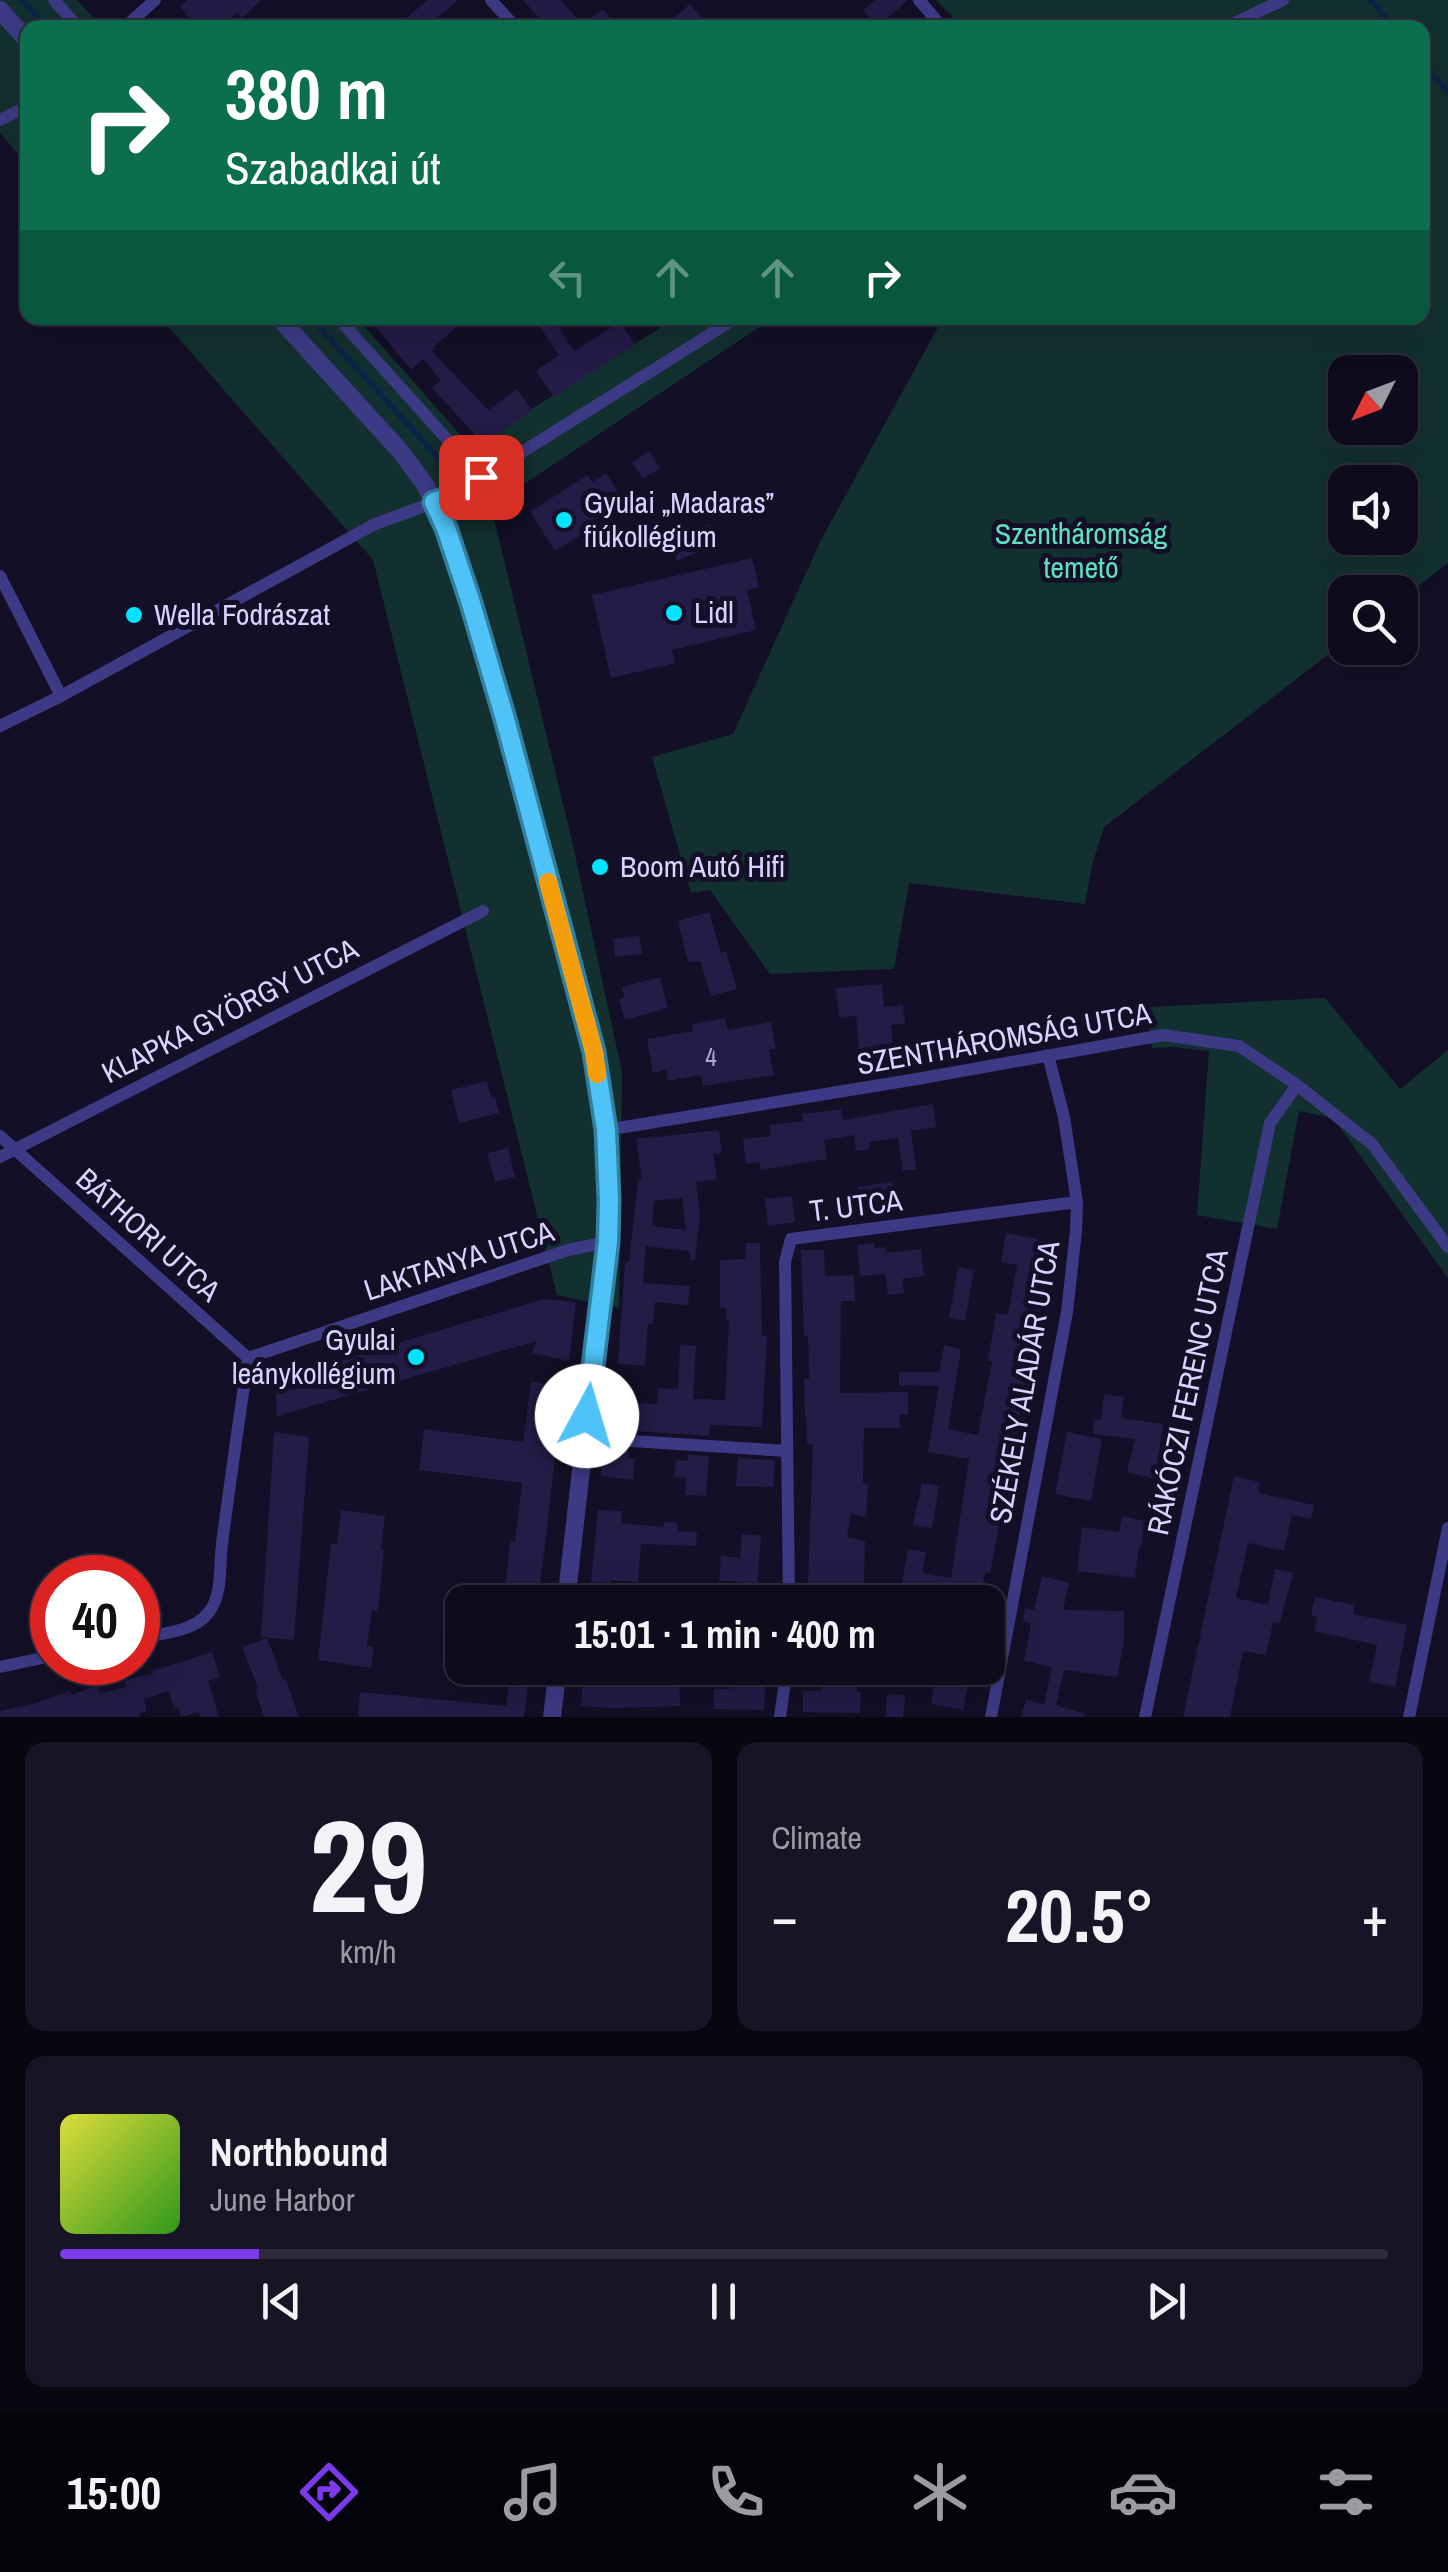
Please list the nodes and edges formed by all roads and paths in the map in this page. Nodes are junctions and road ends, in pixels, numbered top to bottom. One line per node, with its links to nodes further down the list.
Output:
1 (54, 0): 7 (street)
2 (154, 0): 8 (street)
3 (491, 0): 9 (street)
4 (919, 0): 10 (street)
5 (1282, 0): 11 (street)
6 (0, 10): 12 (street)
7 (72, 20)
8 (133, 20)
9 (509, 20)
10 (936, 20)
11 (1241, 20)
12 (20, 32)
13 (285, 325): 17 (street)
14 (344, 325): 16 (street)
15 (725, 325): 16 (street)
16 (481, 477): 17 (street)
17 (434, 502): 19 (street); 24 (street)
18 (0, 576): 19 (street)
19 (61, 696): 20 (street)
20 (0, 726)
21 (483, 911): 26 (street, KLAPKA GYÖRGY UTCA)
22 (1048, 1055): 23 (street, SZENTHÁROMSÁG UTCA); 24 (street, SZENTHÁROMSÁG UTCA); 28 (street, SZÉKELY ALADÁR UTCA)
23 (1297, 1085): 30 (street, SZENTHÁROMSÁG UTCA); 45 (street, RÁKÓCZI FERENC UTCA)
24 (606, 1130): 29 (street)
25 (0, 1136): 26 (street, BÁTHORI UTCA)
26 (14, 1149): 27 (street, KLAPKA GYÖRGY UTCA); 31 (street, BÁTHORI UTCA)
27 (0, 1157)
28 (1077, 1202): 33 (street, T. UTCA); 44 (street, SZÉKELY ALADÁR UTCA)
29 (608, 1242): 31 (street, LAKTANYA UTCA); 32 (street)
30 (1448, 1248)
31 (248, 1358): 37 (street)
32 (585, 1438): 33 (street); 35 (street)
33 (786, 1451): 36 (street, T. UTCA)
34 (1448, 1528): 46 (street)
35 (568, 1585)
36 (789, 1585)
37 (160, 1634)
38 (30, 1661): 39 (street)
39 (0, 1667)
40 (556, 1685): 42 (street)
41 (785, 1685): 43 (street)
42 (552, 1717)
43 (780, 1717)
44 (991, 1717)
45 (1145, 1717)
46 (1409, 1717)

